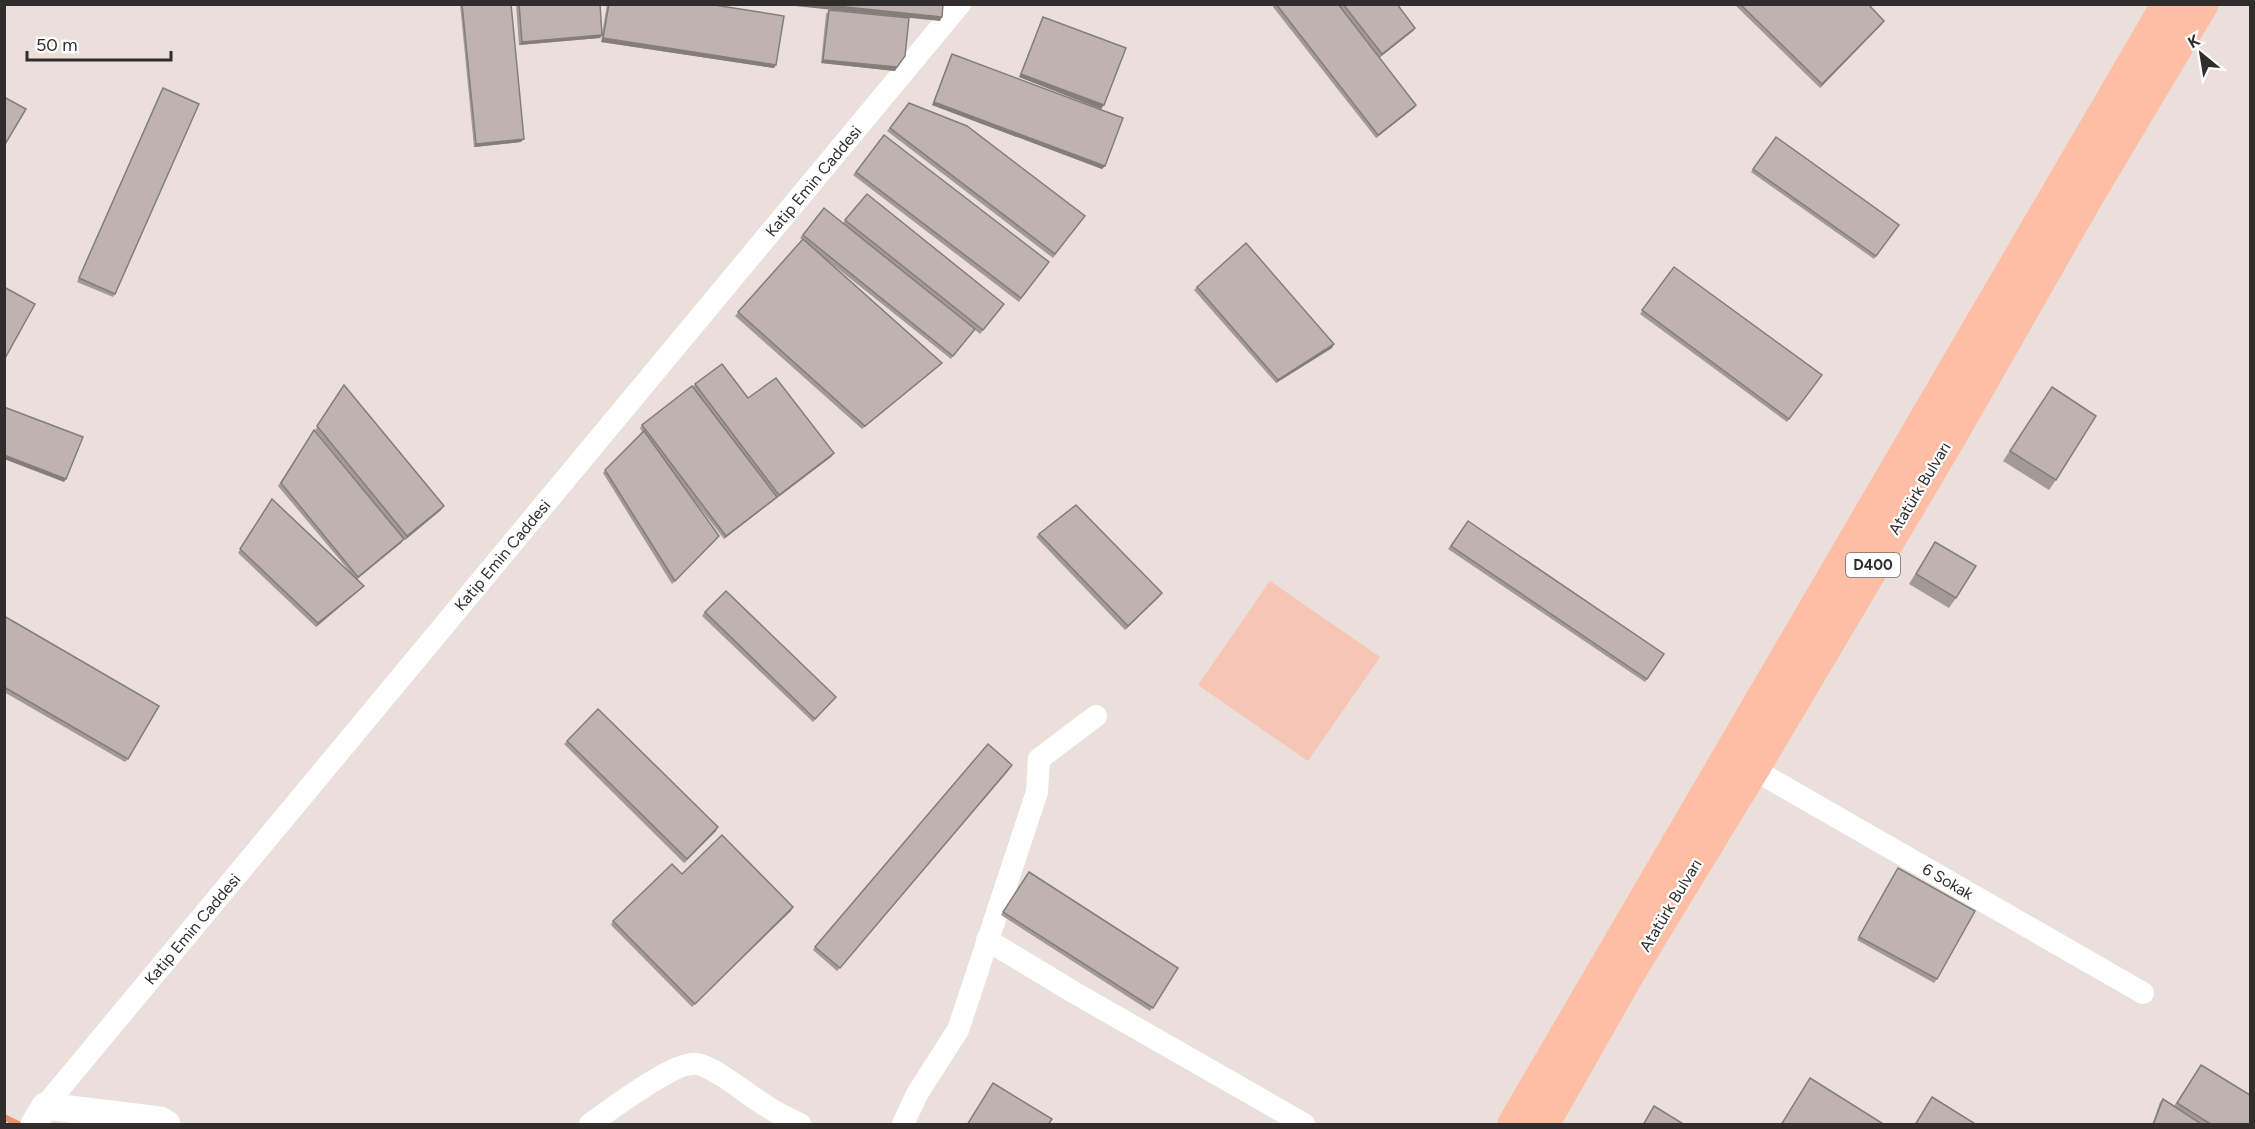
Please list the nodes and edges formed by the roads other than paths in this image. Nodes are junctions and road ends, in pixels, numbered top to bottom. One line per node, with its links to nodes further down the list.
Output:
1 (960, 4): 8 (street, Katip Emin Caddesi)
2 (2168, 4): 14 (main road, Atatürk Bulvarı / D400)
3 (2202, 4): 5 (main road, Atatürk Bulvarı / D400)
4 (1096, 716): 6 (street)
5 (1753, 769): 7 (street, 6 Sokak); 15 (main road, Atatürk Bulvarı / D400)
6 (987, 940): 12 (street); 13 (street)
7 (2143, 993)
8 (38, 1118): 9 (street)
9 (167, 1125)
10 (590, 1125): 11 (street)
11 (800, 1125)
12 (903, 1125)
13 (1304, 1125)
14 (1514, 1125)
15 (1543, 1125)

